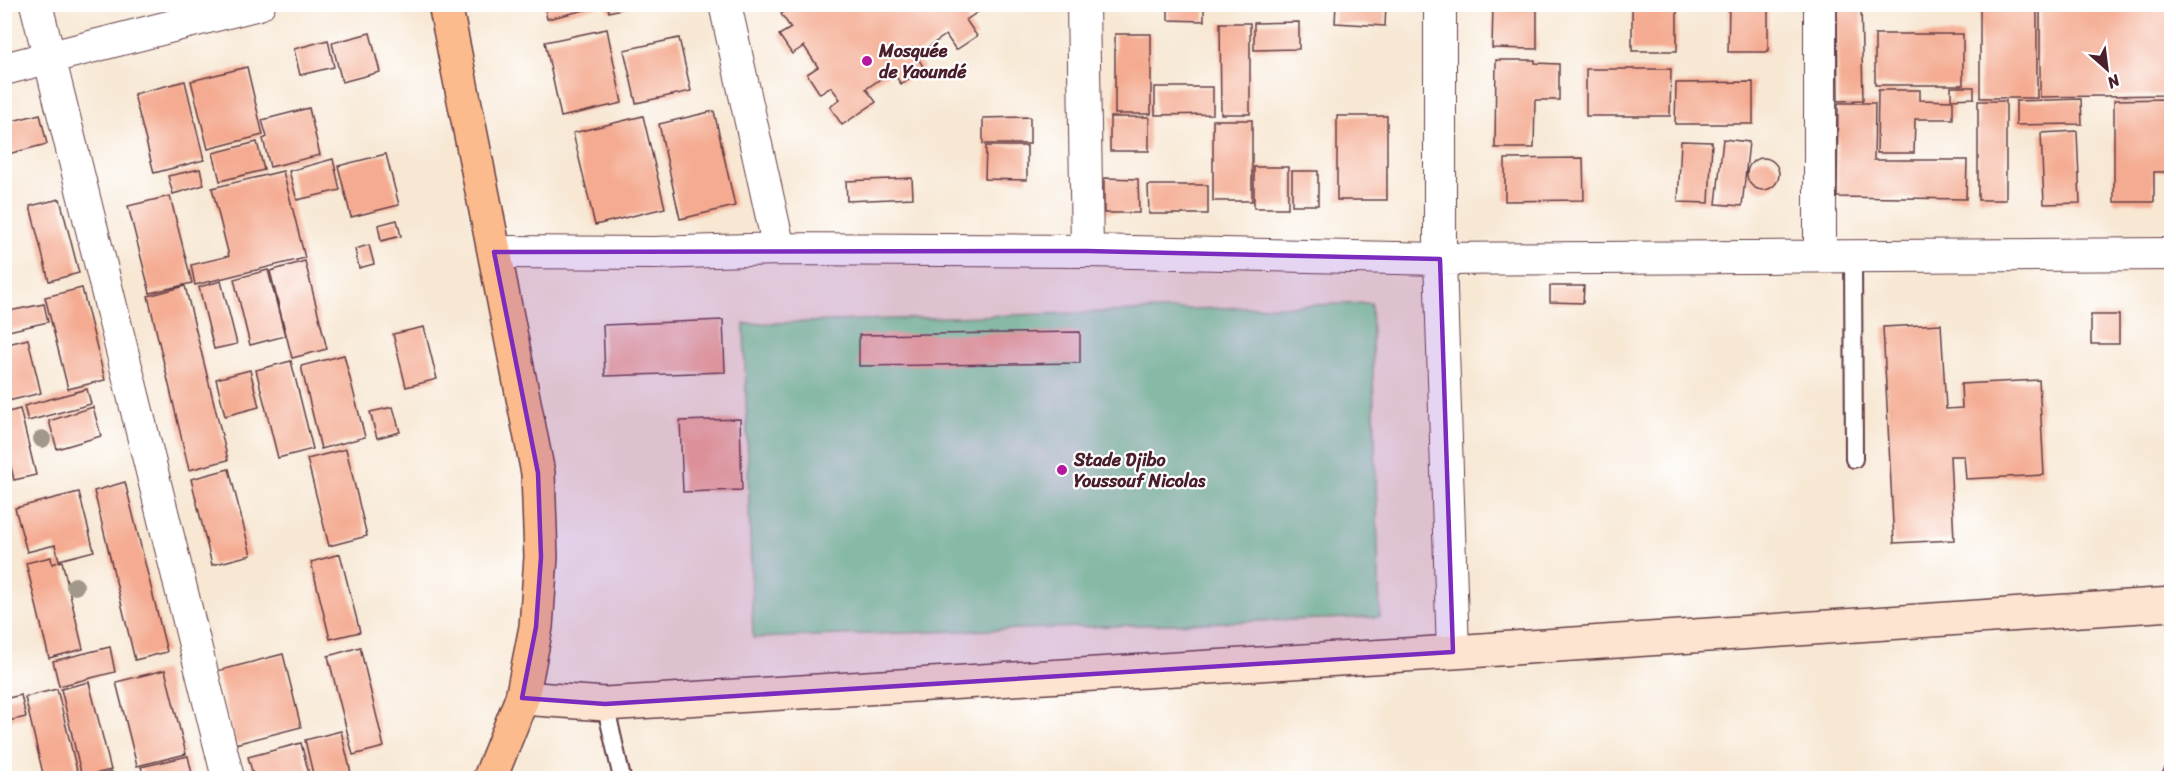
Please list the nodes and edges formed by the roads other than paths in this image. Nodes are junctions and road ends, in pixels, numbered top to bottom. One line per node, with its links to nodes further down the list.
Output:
1 (36, 4): 8 (street)
2 (259, 4): 8 (street)
3 (445, 4): 12 (main road)
4 (724, 4): 10 (street)
5 (1083, 4): 11 (street)
6 (1440, 4): 16 (street)
7 (1820, 4): 14 (street)
8 (49, 58): 9 (street); 23 (street)
9 (4, 69)
10 (779, 249): 11 (street); 12 (street)
11 (1087, 251): 16 (street)
12 (494, 252): 20 (main road)
13 (2172, 254): 15 (street)
14 (1820, 256): 15 (street); 16 (street)
15 (1853, 256): 17 (lane)
16 (1440, 259): 19 (street)
17 (1854, 459)
18 (2172, 604): 19 (street)
19 (1453, 652): 21 (street)
20 (522, 698): 21 (street); 24 (main road)
21 (604, 704): 25 (lane)
22 (2172, 774): 26 (lane)
23 (228, 778)
24 (490, 778)
25 (622, 778)
26 (2171, 778)

